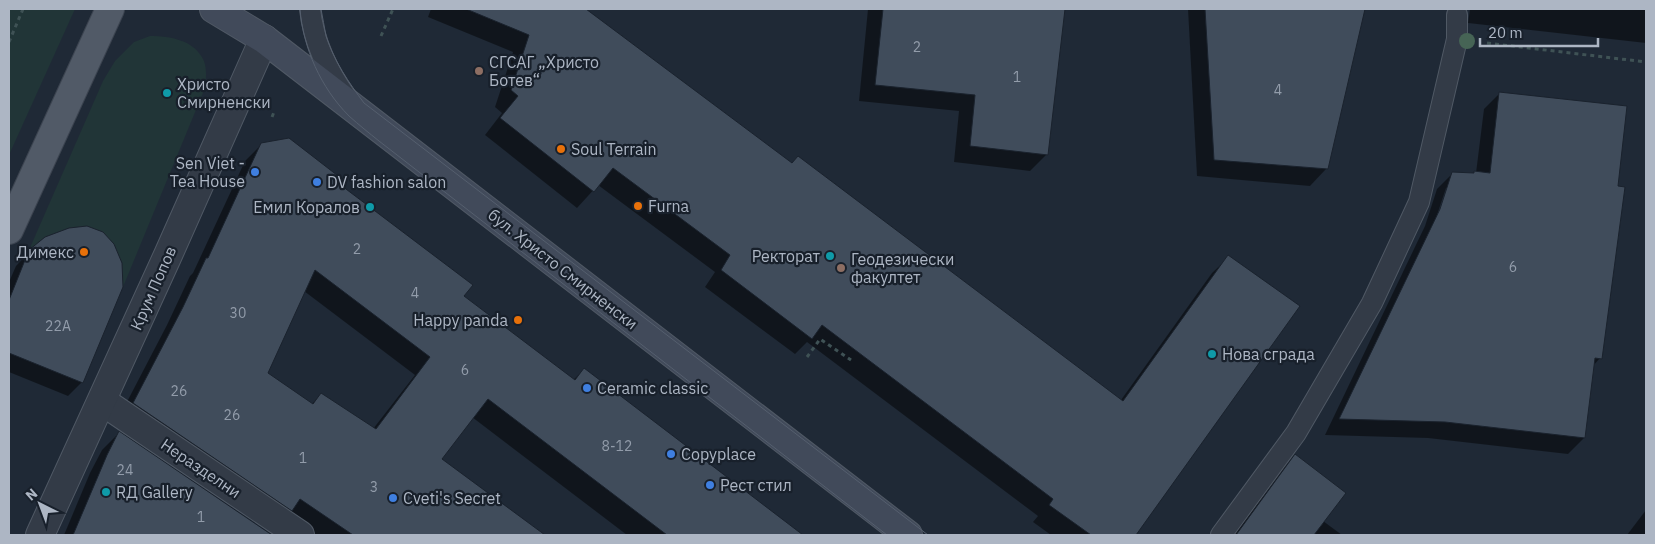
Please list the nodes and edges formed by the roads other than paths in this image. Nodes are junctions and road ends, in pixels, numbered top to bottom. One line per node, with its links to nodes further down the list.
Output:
1 (110, 9): 7 (main road)
2 (214, 9): 5 (street, бул. Христо Смирненски)
3 (310, 9): 6 (lane)
4 (1457, 15): 12 (lane)
5 (264, 39): 6 (street, бул. Христо Смирненски); 8 (street, Крум Попов)
6 (356, 110): 11 (street, бул. Христо Смирненски)
7 (9, 230)
8 (102, 401): 9 (street, Крум Попов); 10 (street, Неразделни)
9 (40, 535)
10 (300, 535)
11 (908, 535)
12 (1221, 535)

